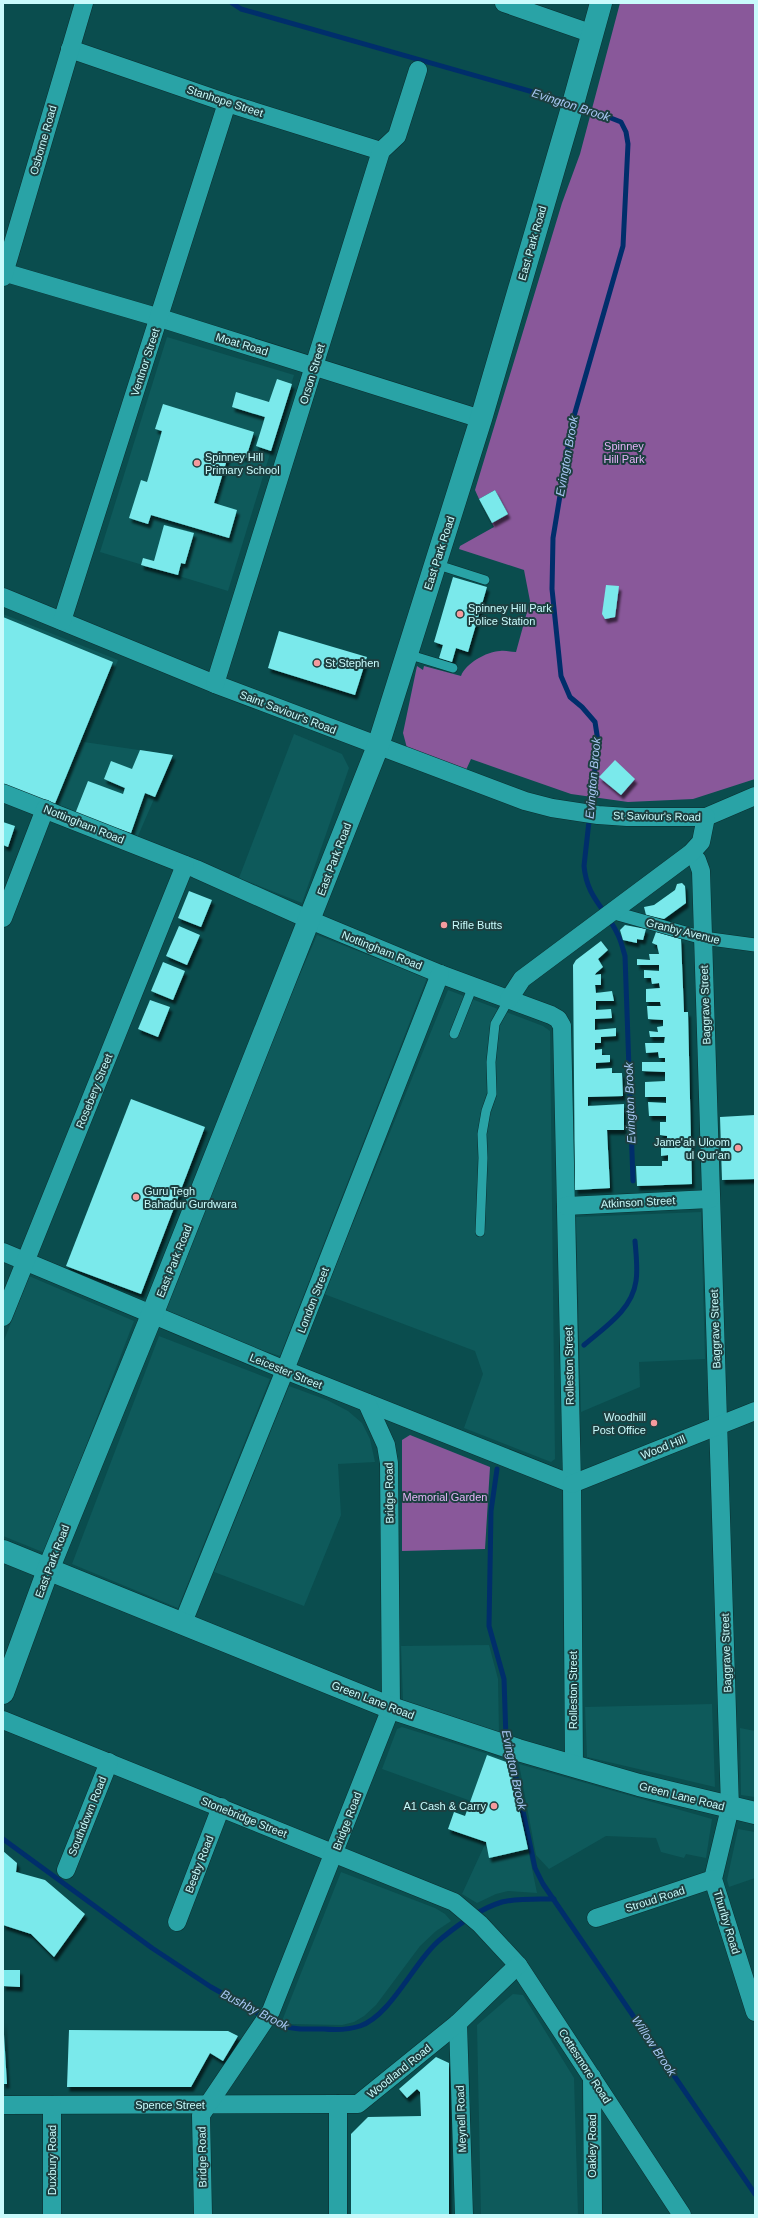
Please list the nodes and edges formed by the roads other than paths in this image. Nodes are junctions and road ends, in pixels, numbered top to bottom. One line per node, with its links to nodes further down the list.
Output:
1 (84, 3): 5 (street, Osborne Road)
2 (504, 3): 4 (street)
3 (601, 3): 4 (main road, East Park Road)
4 (593, 34): 12 (main road, East Park Road)
5 (70, 49): 7 (street, Stanhope Street); 9 (street, Osborne Road)
6 (418, 70): 8 (street)
7 (227, 103): 8 (street, Stanhope Street); 10 (street, Ventnor Street)
8 (381, 151): 11 (street, Orson Street)
9 (3, 274): 10 (street, Moat Road)
10 (160, 318): 11 (street, Moat Road); 16 (street, Ventnor Street)
11 (314, 367): 12 (street, Moat Road); 19 (street, Orson Street)
12 (481, 419): 13 (main road, East Park Road)
13 (435, 564): 14 (lane); 17 (main road, East Park Road)
14 (485, 580)
15 (3, 597): 16 (street, Saint Saviour's Road)
16 (62, 621): 19 (street, Saint Saviour's Road)
17 (407, 654): 18 (lane); 20 (main road, East Park Road)
18 (453, 668)
19 (215, 684): 20 (street, Saint Saviour's Road)
20 (378, 746): 24 (street, Saint Saviour's Road); 30 (main road, East Park Road)
21 (3, 793): 23 (street, Nottingham Road)
22 (755, 796): 25 (street, St Saviour's Road)
23 (46, 809): 27 (street, Nottingham Road); 29 (street)
24 (579, 812): 25 (street, St Saviour's Road)
25 (706, 817): 26 (street)
26 (691, 853): 28 (street); 31 (street, Baggrave Street)
27 (193, 865): 30 (street, Nottingham Road); 41 (street, Rosebery Street)
28 (606, 917): 31 (street, Granby Avenue); 35 (street)
29 (3, 918)
30 (310, 920): 33 (street, Nottingham Road); 42 (main road, East Park Road)
31 (703, 938): 32 (street, Granby Avenue); 37 (street, Baggrave Street)
32 (755, 945)
33 (440, 974): 34 (street, Nottingham Road); 44 (street, London Street)
34 (473, 986): 35 (street, Nottingham Road); 36 (lane)
35 (509, 999): 38 (street, Rolleston Street); 39 (lane)
36 (454, 1034)
37 (710, 1199): 38 (street, Atkinson Street); 47 (street, Baggrave Street)
38 (566, 1206): 48 (street, Rolleston Street)
39 (480, 1232)
40 (3, 1252): 41 (street, Leicester Street)
41 (26, 1260): 42 (street, Leicester Street); 43 (street, Rosebery Street)
42 (152, 1315): 44 (street, Leicester Street); 50 (main road, East Park Road)
43 (3, 1317)
44 (285, 1370): 45 (street, Leicester Street); 51 (street, London Street)
45 (367, 1403): 48 (street, Leicester Street); 53 (street, Bridge Road)
46 (755, 1410): 47 (street, Wood Hill)
47 (719, 1424): 48 (street, Wood Hill); 58 (street, Baggrave Street)
48 (572, 1484): 56 (street, Rolleston Street)
49 (3, 1551): 50 (main road, Green Lane Road)
50 (48, 1570): 51 (main road, Green Lane Road); 52 (main road, East Park Road)
51 (182, 1625): 53 (main road, Green Lane Road)
52 (3, 1694)
53 (391, 1708): 56 (main road, Green Lane Road); 60 (street, Bridge Road)
54 (3, 1720): 55 (street, Stonebridge Street)
55 (109, 1762): 57 (street, Stonebridge Street); 61 (street, Southdown Road)
56 (574, 1766): 58 (main road, Green Lane Road)
57 (221, 1807): 60 (street, Stonebridge Street); 64 (street, Beeby Road)
58 (730, 1808): 59 (main road, Green Lane Road); 62 (street, Thurlby Road)
59 (755, 1813)
60 (334, 1854): 65 (street, Stonebridge Street); 70 (street, Bridge Road)
61 (66, 1870)
62 (713, 1879): 63 (street, Stroud Road); 67 (street, Thurlby Road)
63 (596, 1918)
64 (177, 1922)
65 (480, 1924): 66 (street, Cottesmore Road)
66 (518, 1965): 68 (street, Woodland Road); 69 (street, Cottesmore Road)
67 (755, 2012)
68 (458, 2023): 71 (street, Woodland Road); 77 (street, Meynell Road)
69 (592, 2077): 78 (street, Oakley Road); 79 (street, Cottesmore Road)
70 (208, 2104): 71 (street, Spence Street); 73 (street, Spence Street); 75 (street, Bridge Road)
71 (338, 2104): 76 (street)
72 (3, 2105): 73 (street, Spence Street)
73 (52, 2105): 74 (street, Duxbury Road)
74 (52, 2215)
75 (203, 2215)
76 (338, 2215)
77 (464, 2215)
78 (592, 2215)
79 (682, 2215)

